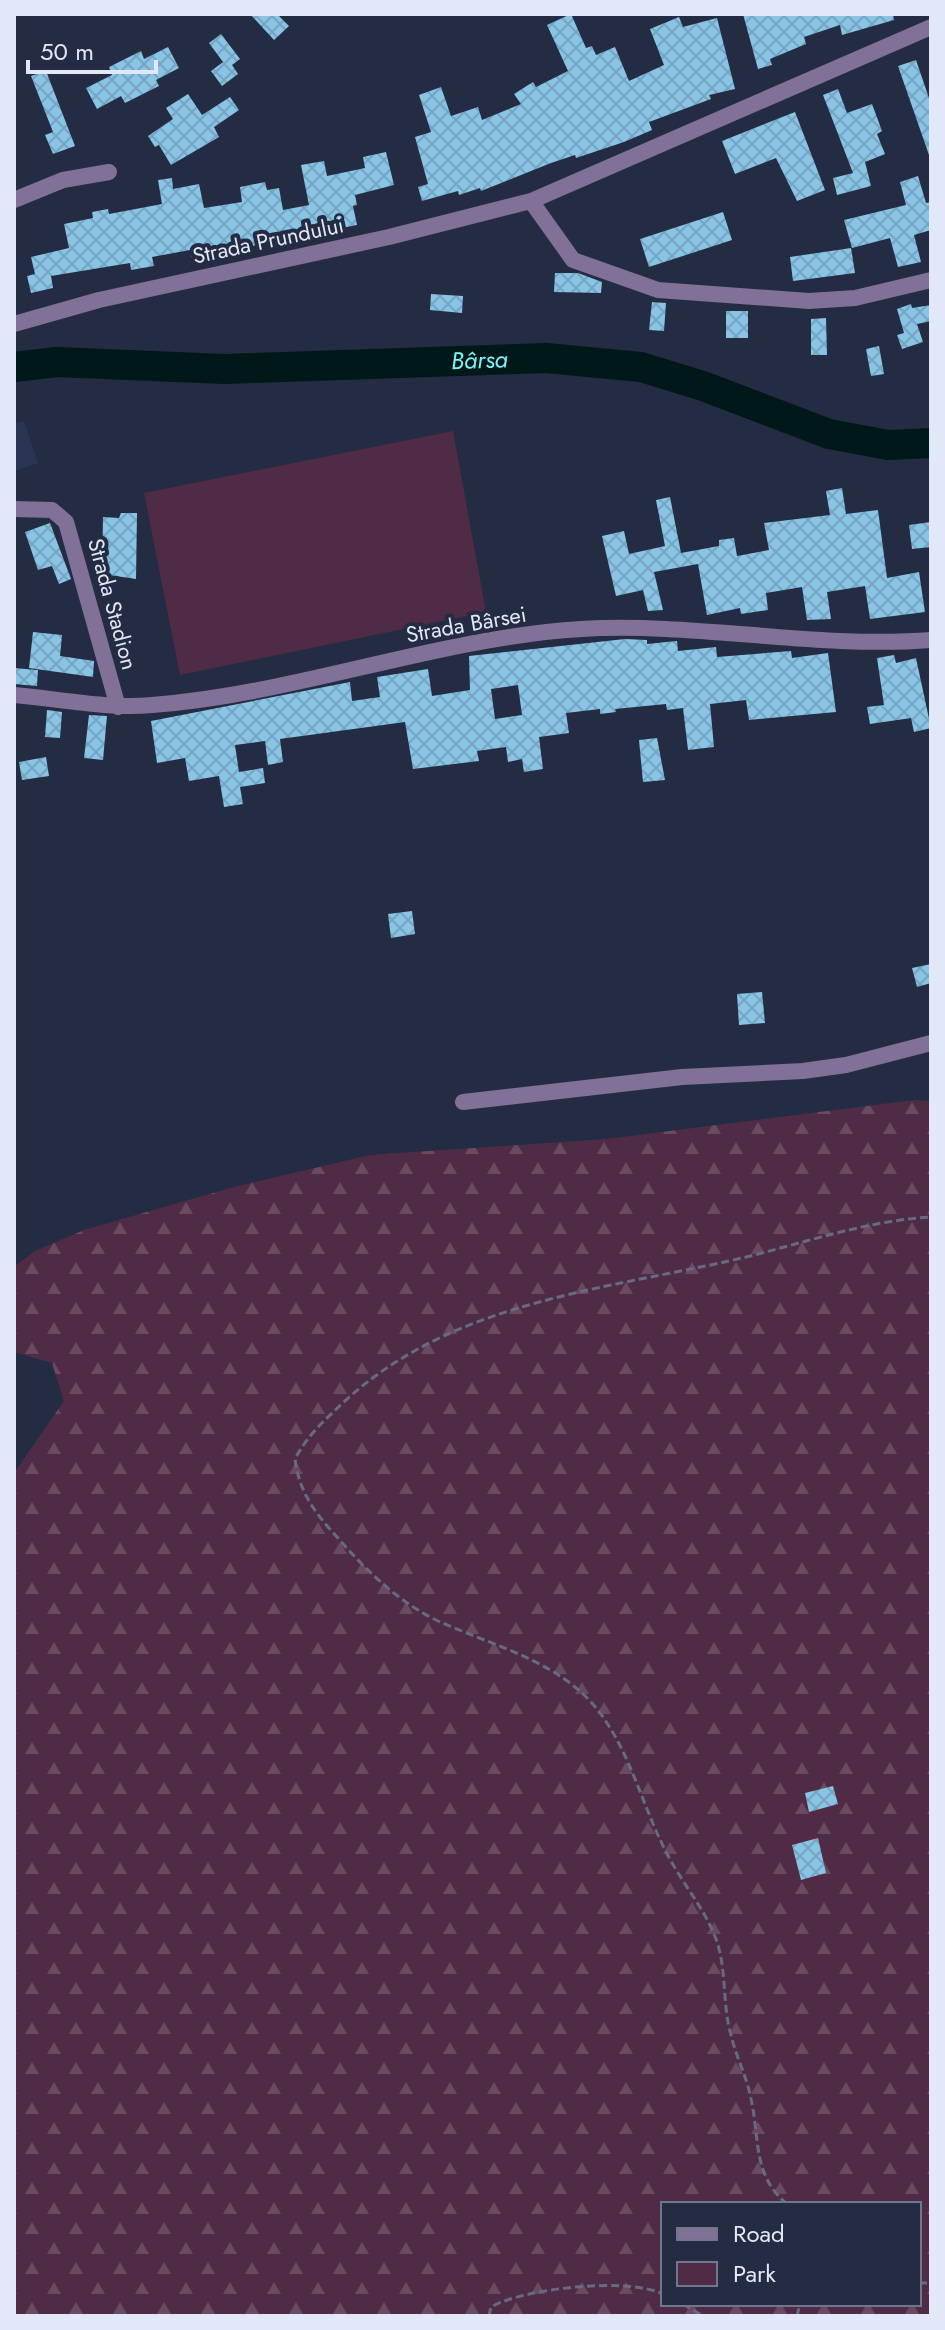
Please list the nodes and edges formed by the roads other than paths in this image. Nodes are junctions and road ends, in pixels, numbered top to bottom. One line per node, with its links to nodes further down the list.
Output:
1 (931, 27): 4 (street, Strada Prundului)
2 (109, 172): 3 (street)
3 (14, 200)
4 (531, 201): 5 (street); 6 (street, Strada Prundului)
5 (931, 280)
6 (14, 324)
7 (14, 509): 10 (street, Strada Stadion)
8 (931, 640): 10 (street, Strada Bârsei)
9 (14, 695): 10 (street, Strada Bârsei)
10 (118, 707)
11 (931, 1043): 12 (street)
12 (463, 1102)

